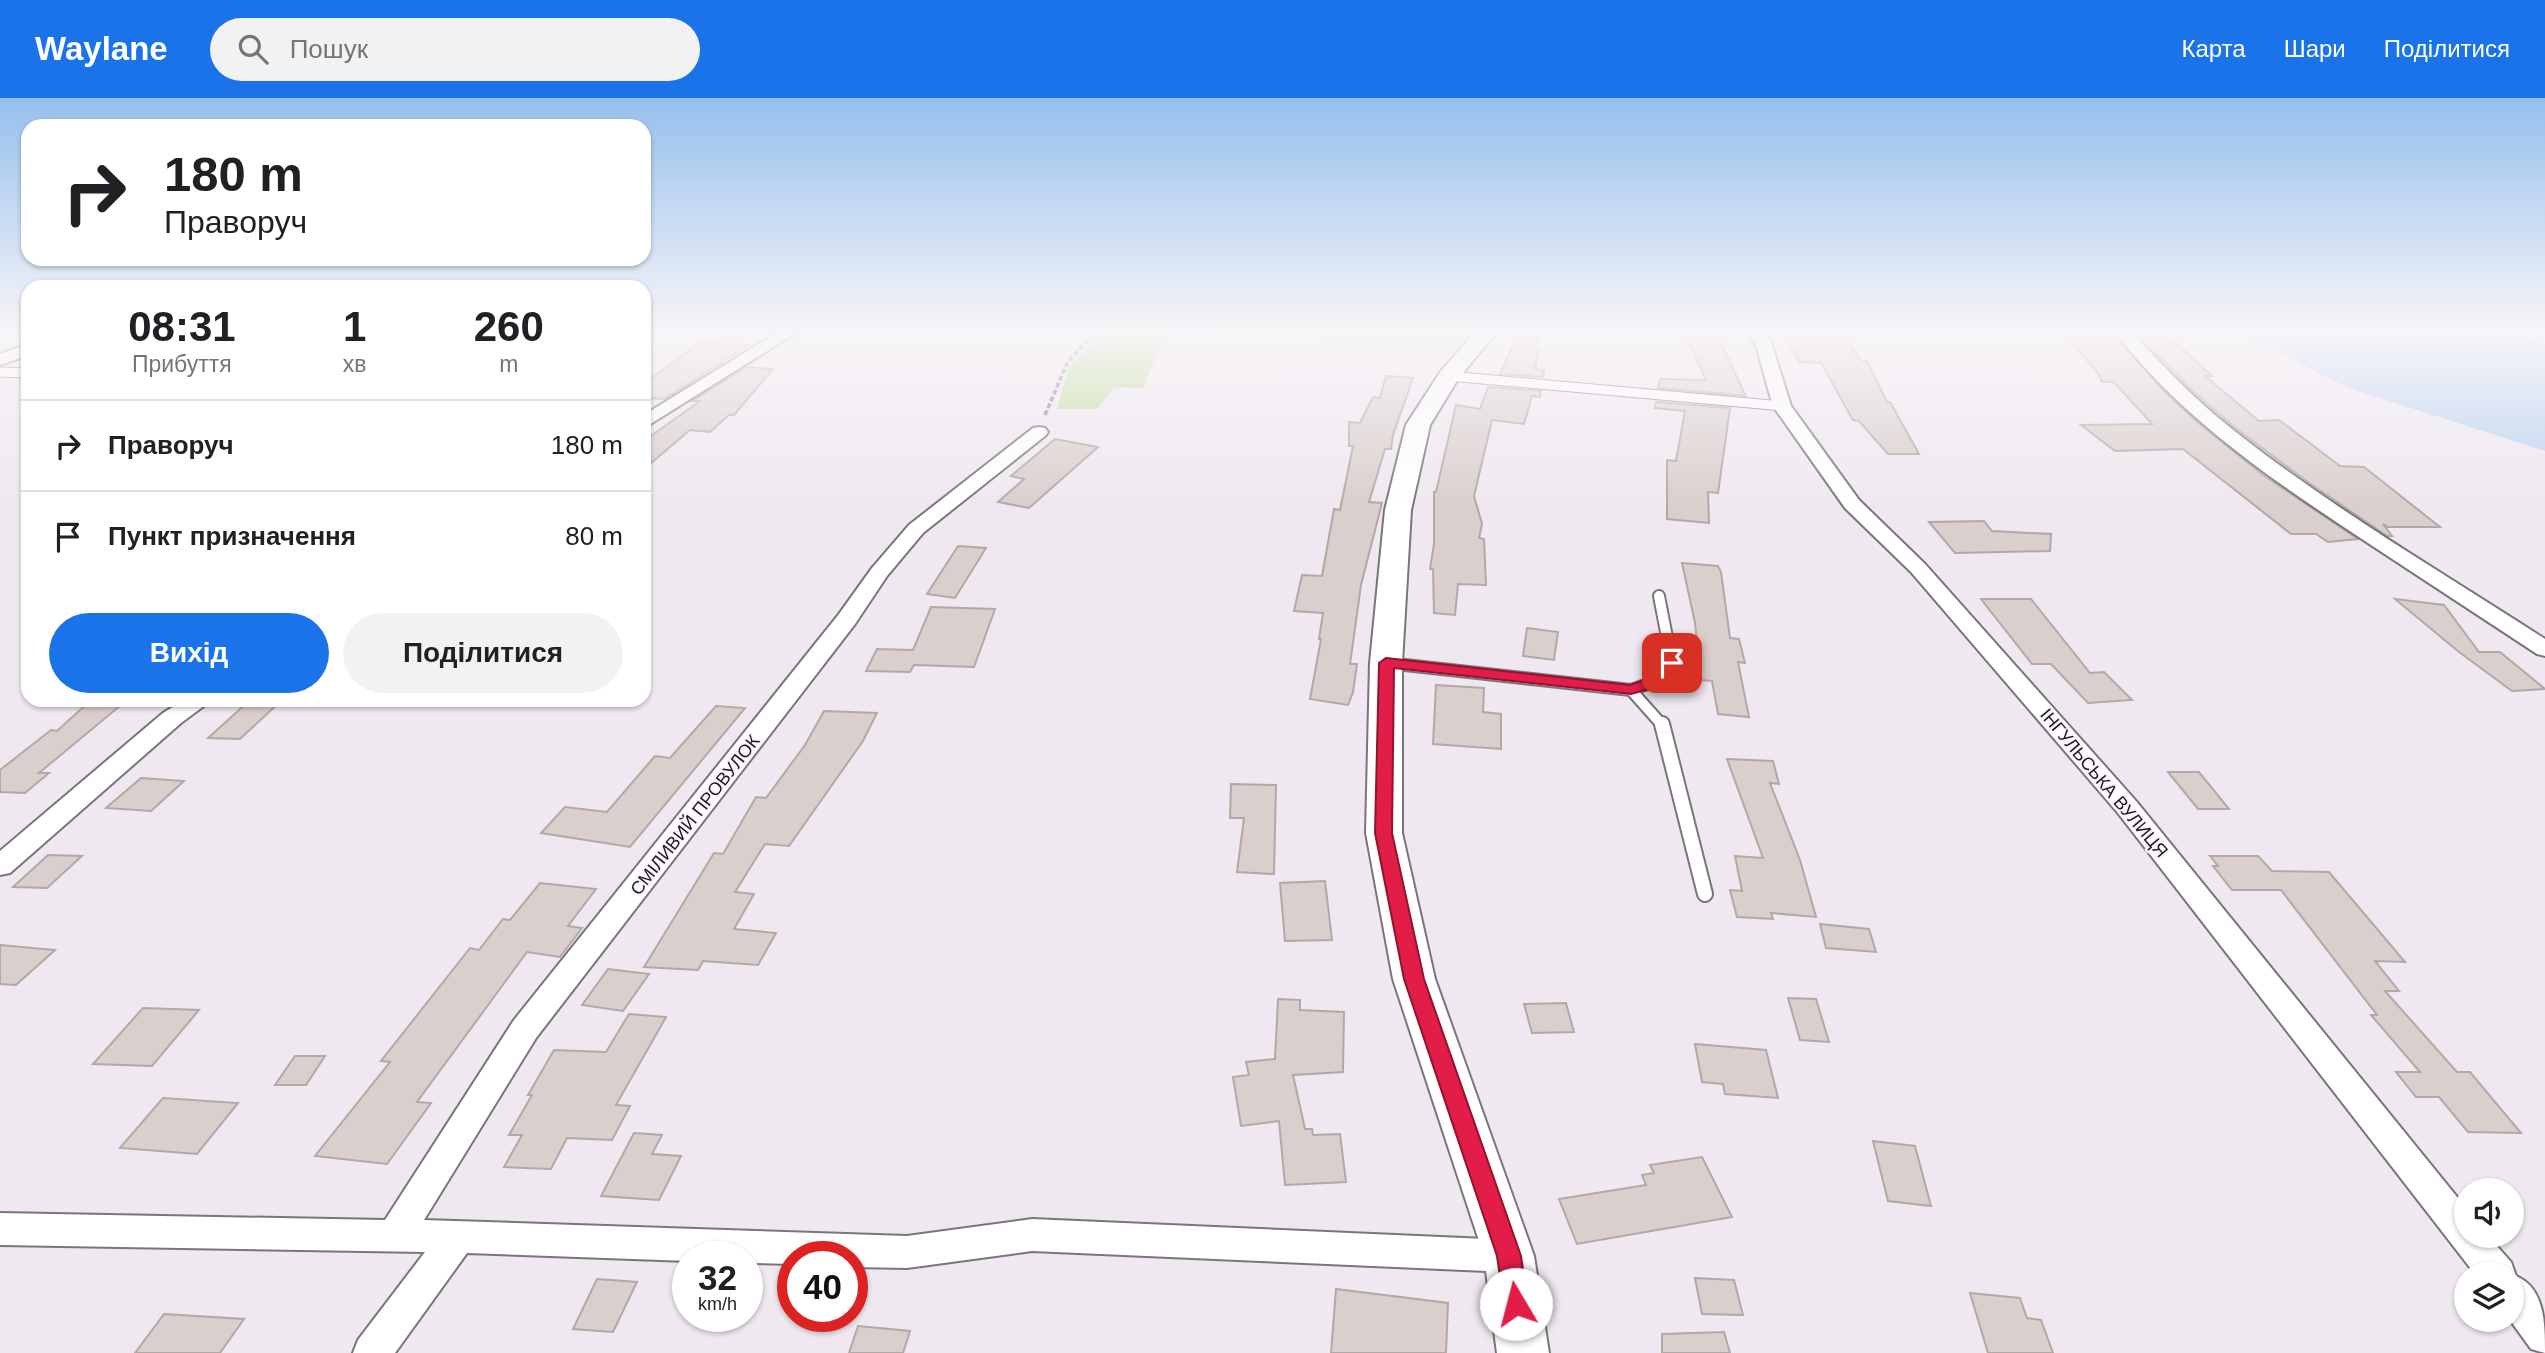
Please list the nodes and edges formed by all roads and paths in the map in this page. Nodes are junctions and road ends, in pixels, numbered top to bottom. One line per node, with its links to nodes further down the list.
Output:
1 (701, 388): 8 (street)
2 (1057, 388): 9 (path)
3 (1442, 388): 12 (street)
4 (1578, 388): 7 (lane)
5 (1777, 388): 7 (street, ІНГУЛЬСЬКА ВУЛИЦЯ)
6 (2176, 388): 11 (street)
7 (1782, 406): 17 (street, ІНГУЛЬСЬКА ВУЛИЦЯ)
8 (651, 419)
9 (1039, 432): 19 (street, СМІЛИВИЙ ПРОВУЛОК)
10 (1659, 596): 13 (lane)
11 (2545, 649)
12 (1386, 663): 13 (lane); 22 (street)
13 (1631, 690): 16 (lane)
14 (189, 707): 15 (street)
15 (0, 866)
16 (1704, 894)
17 (2454, 1220)
18 (0, 1229): 19 (street)
19 (396, 1236): 20 (street)
20 (458, 1237): 22 (street); 26 (street)
21 (2477, 1248): 23 (street, ІНГУЛЬСЬКА ВУЛИЦЯ)
22 (1509, 1256): 27 (street)
23 (2488, 1262)
24 (2524, 1308): 25 (street)
25 (2545, 1336)
26 (372, 1353)
27 (1523, 1353)

